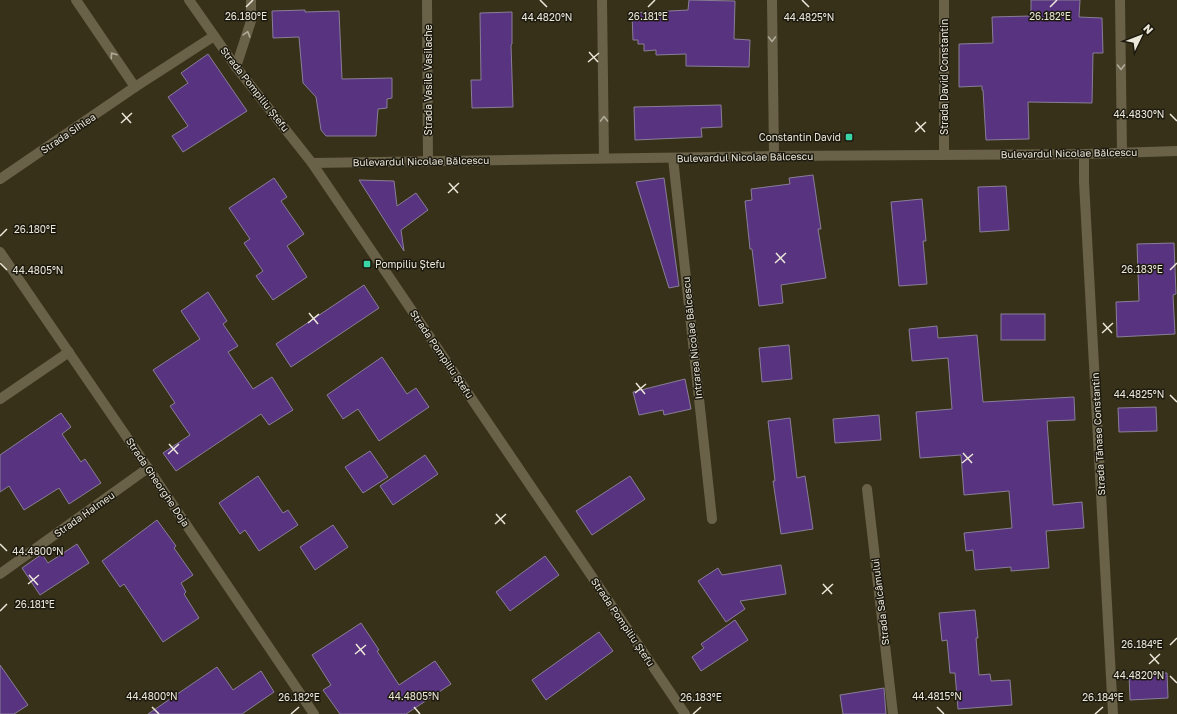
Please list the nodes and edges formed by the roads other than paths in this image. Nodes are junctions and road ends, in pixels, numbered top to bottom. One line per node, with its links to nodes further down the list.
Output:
1 (76, 0): 11 (street, one-way to 1)
2 (189, 0): 9 (street, Strada Pompiliu Ștefu)
3 (251, 0): 10 (street, one-way to 3)
4 (427, 0): 19 (street, Strada Vasile Vasilache)
5 (602, 0): 17 (street, one-way to 5)
6 (772, 0): 16 (street, one-way to 16)
7 (944, 0): 14 (street, Strada David Constantin)
8 (1120, 0): 13 (street, one-way to 13)
9 (214, 36): 10 (street, Strada Pompiliu Ștefu); 11 (street, Strada Sihlea)
10 (236, 67): 20 (street, Strada Pompiliu Ștefu)
11 (135, 87): 21 (street, Strada Sihlea)
12 (1177, 151): 13 (street, Bulevardul Nicolae Bălcescu)
13 (1122, 153): 15 (street, Bulevardul Nicolae Bălcescu)
14 (944, 154): 15 (street, Bulevardul Nicolae Bălcescu); 16 (street, Bulevardul Nicolae Bălcescu)
15 (1084, 154): 32 (street, Strada Tănase Constantin)
16 (774, 156): 18 (street, Bulevardul Nicolae Bălcescu)
17 (604, 158): 18 (street, Bulevardul Nicolae Bălcescu); 19 (street, Bulevardul Nicolae Bălcescu)
18 (673, 158): 27 (street, Intrarea Nicolae Bălcescu)
19 (428, 161): 20 (street, Bulevardul Nicolae Bălcescu)
20 (312, 163): 30 (street, Strada Pompiliu Ștefu)
21 (0, 179)
22 (0, 252): 23 (street, Strada Gheorghe Doja)
23 (69, 352): 24 (street); 25 (street, Strada Gheorghe Doja)
24 (0, 399)
25 (148, 468): 28 (street, Strada Halmeu); 29 (street, Strada Gheorghe Doja)
26 (867, 489): 31 (street, Strada Salcâmului)
27 (712, 519)
28 (0, 574)
29 (314, 714)
30 (685, 714)
31 (893, 714)
32 (1113, 714)

